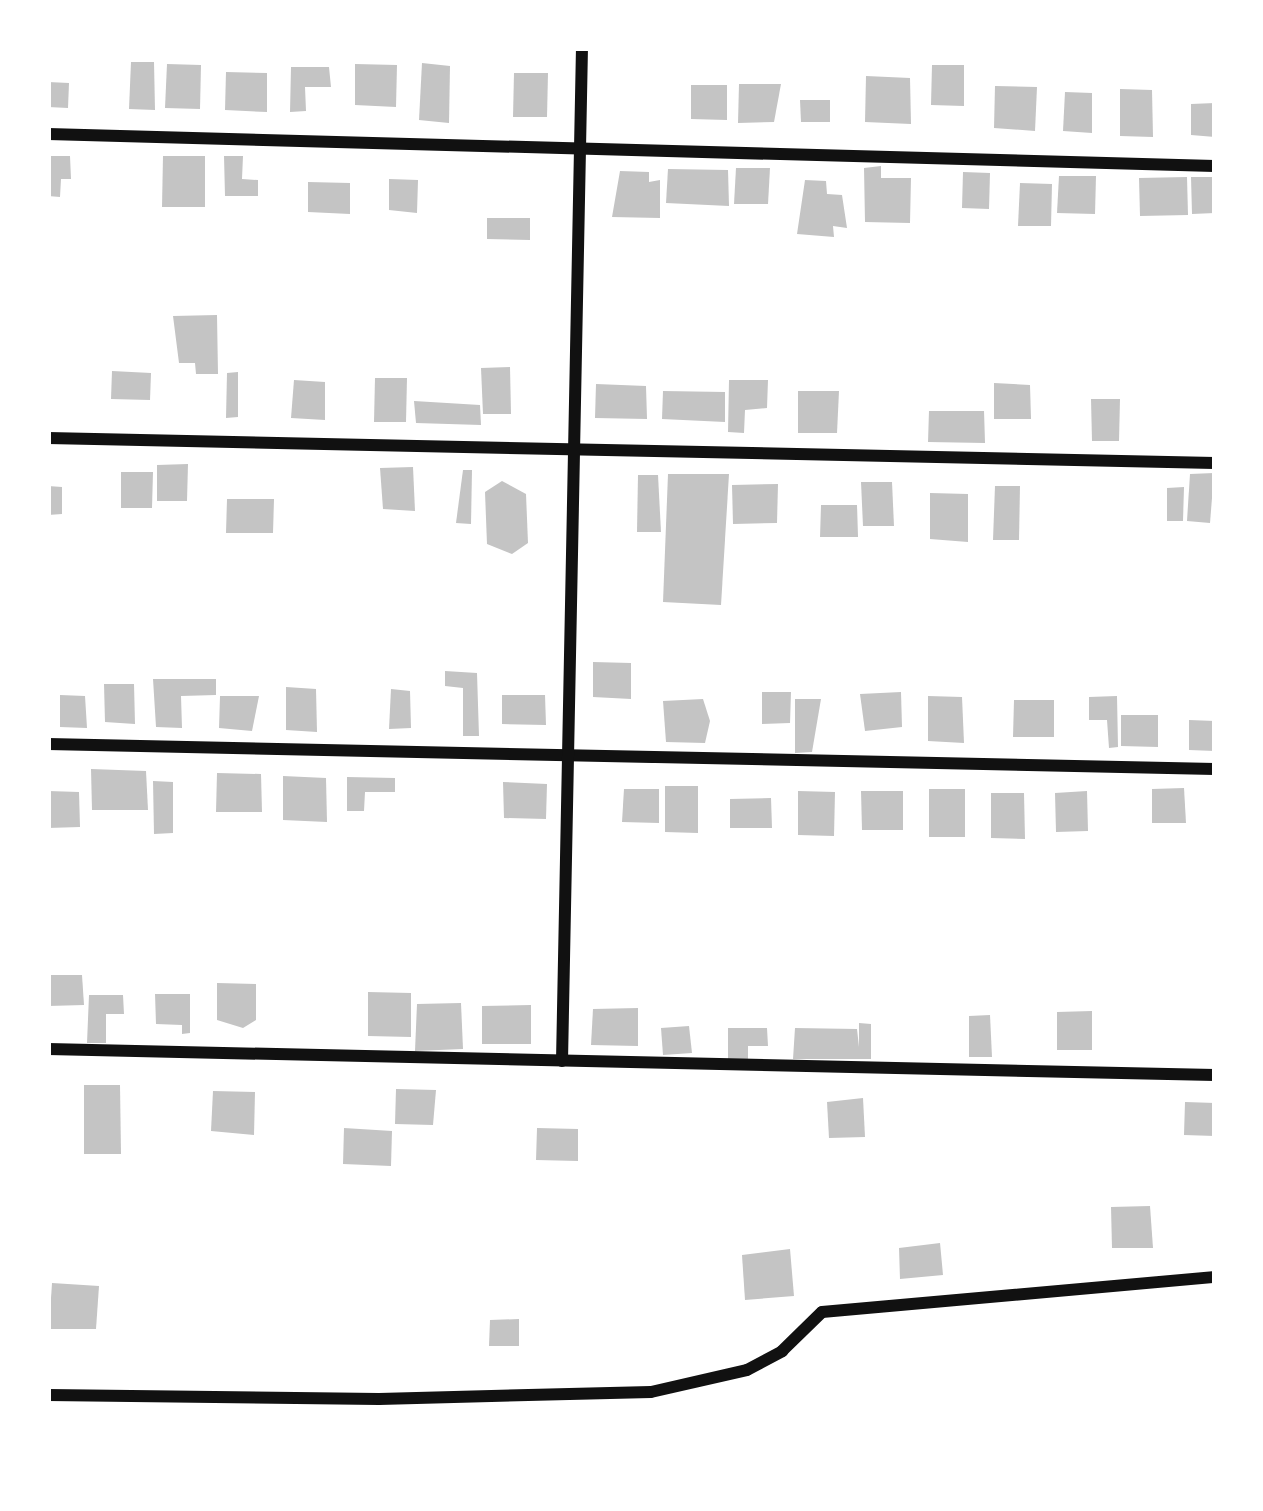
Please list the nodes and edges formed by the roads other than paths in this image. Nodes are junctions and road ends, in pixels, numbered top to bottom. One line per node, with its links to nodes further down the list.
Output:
1 (582, 48): 3 (street)
2 (48, 134): 3 (street)
3 (580, 150): 4 (street); 6 (street)
4 (1215, 166)
5 (48, 438): 6 (street)
6 (574, 450): 7 (street); 9 (street)
7 (1215, 463)
8 (48, 744): 9 (street)
9 (568, 756): 10 (street); 12 (street)
10 (1215, 769)
11 (48, 1049): 12 (street)
12 (562, 1061): 13 (street)
13 (1215, 1075)
14 (1215, 1277): 15 (street)
15 (48, 1395)

